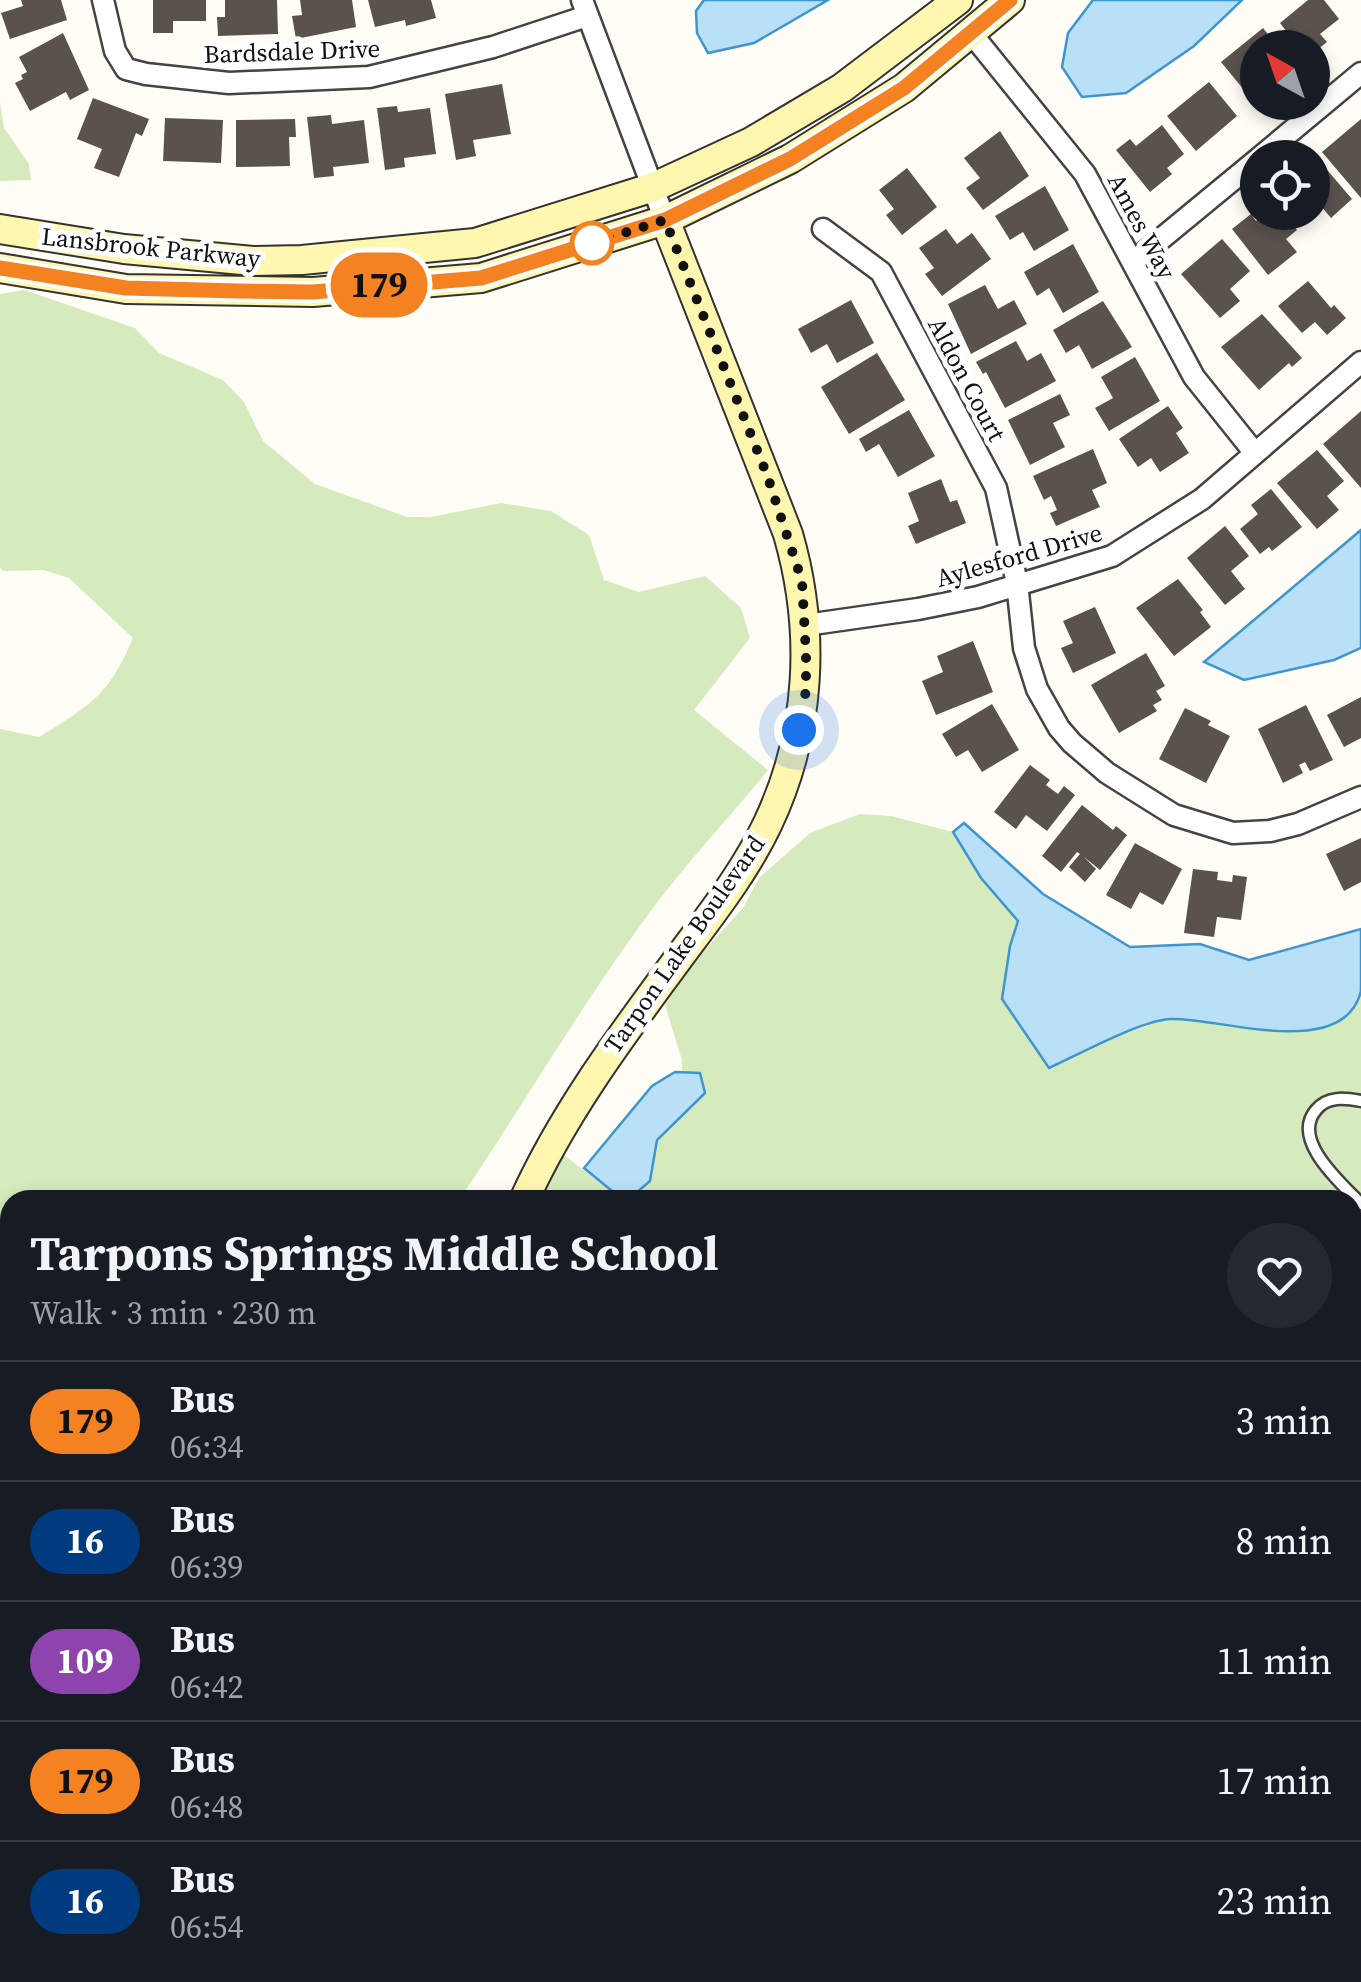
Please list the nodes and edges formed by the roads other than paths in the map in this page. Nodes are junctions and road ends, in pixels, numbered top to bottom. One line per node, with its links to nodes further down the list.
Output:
1 (103, 0): 4 (street, Bardsdale Drive)
2 (958, 0): 9 (street)
3 (1010, 0): 5 (street, Lansbrook Parkway)
4 (584, 8): 9 (street)
5 (971, 33): 10 (street, Lansbrook Parkway); 13 (street, Ames Way)
6 (1361, 73): 7 (street)
7 (1280, 140)
8 (1240, 173): 13 (street)
9 (654, 188): 10 (street); 11 (street, Lansbrook Parkway)
10 (665, 220): 14 (street, Lansbrook Parkway); 18 (street, Tarpon Lake Boulevard)
11 (0, 229)
12 (823, 229): 17 (street, Aldon Court)
13 (1133, 262): 16 (street, Ames Way)
14 (0, 268)
15 (1361, 362): 16 (street, Aylesford Drive)
16 (1254, 452): 17 (street, Aylesford Drive)
17 (1017, 583): 18 (street, Aylesford Drive); 19 (street, Aldon Court)
18 (806, 625): 21 (street, Tarpon Lake Boulevard)
19 (1361, 797)
20 (1361, 1101): 22 (lane)
21 (530, 1190)
22 (1349, 1190)

